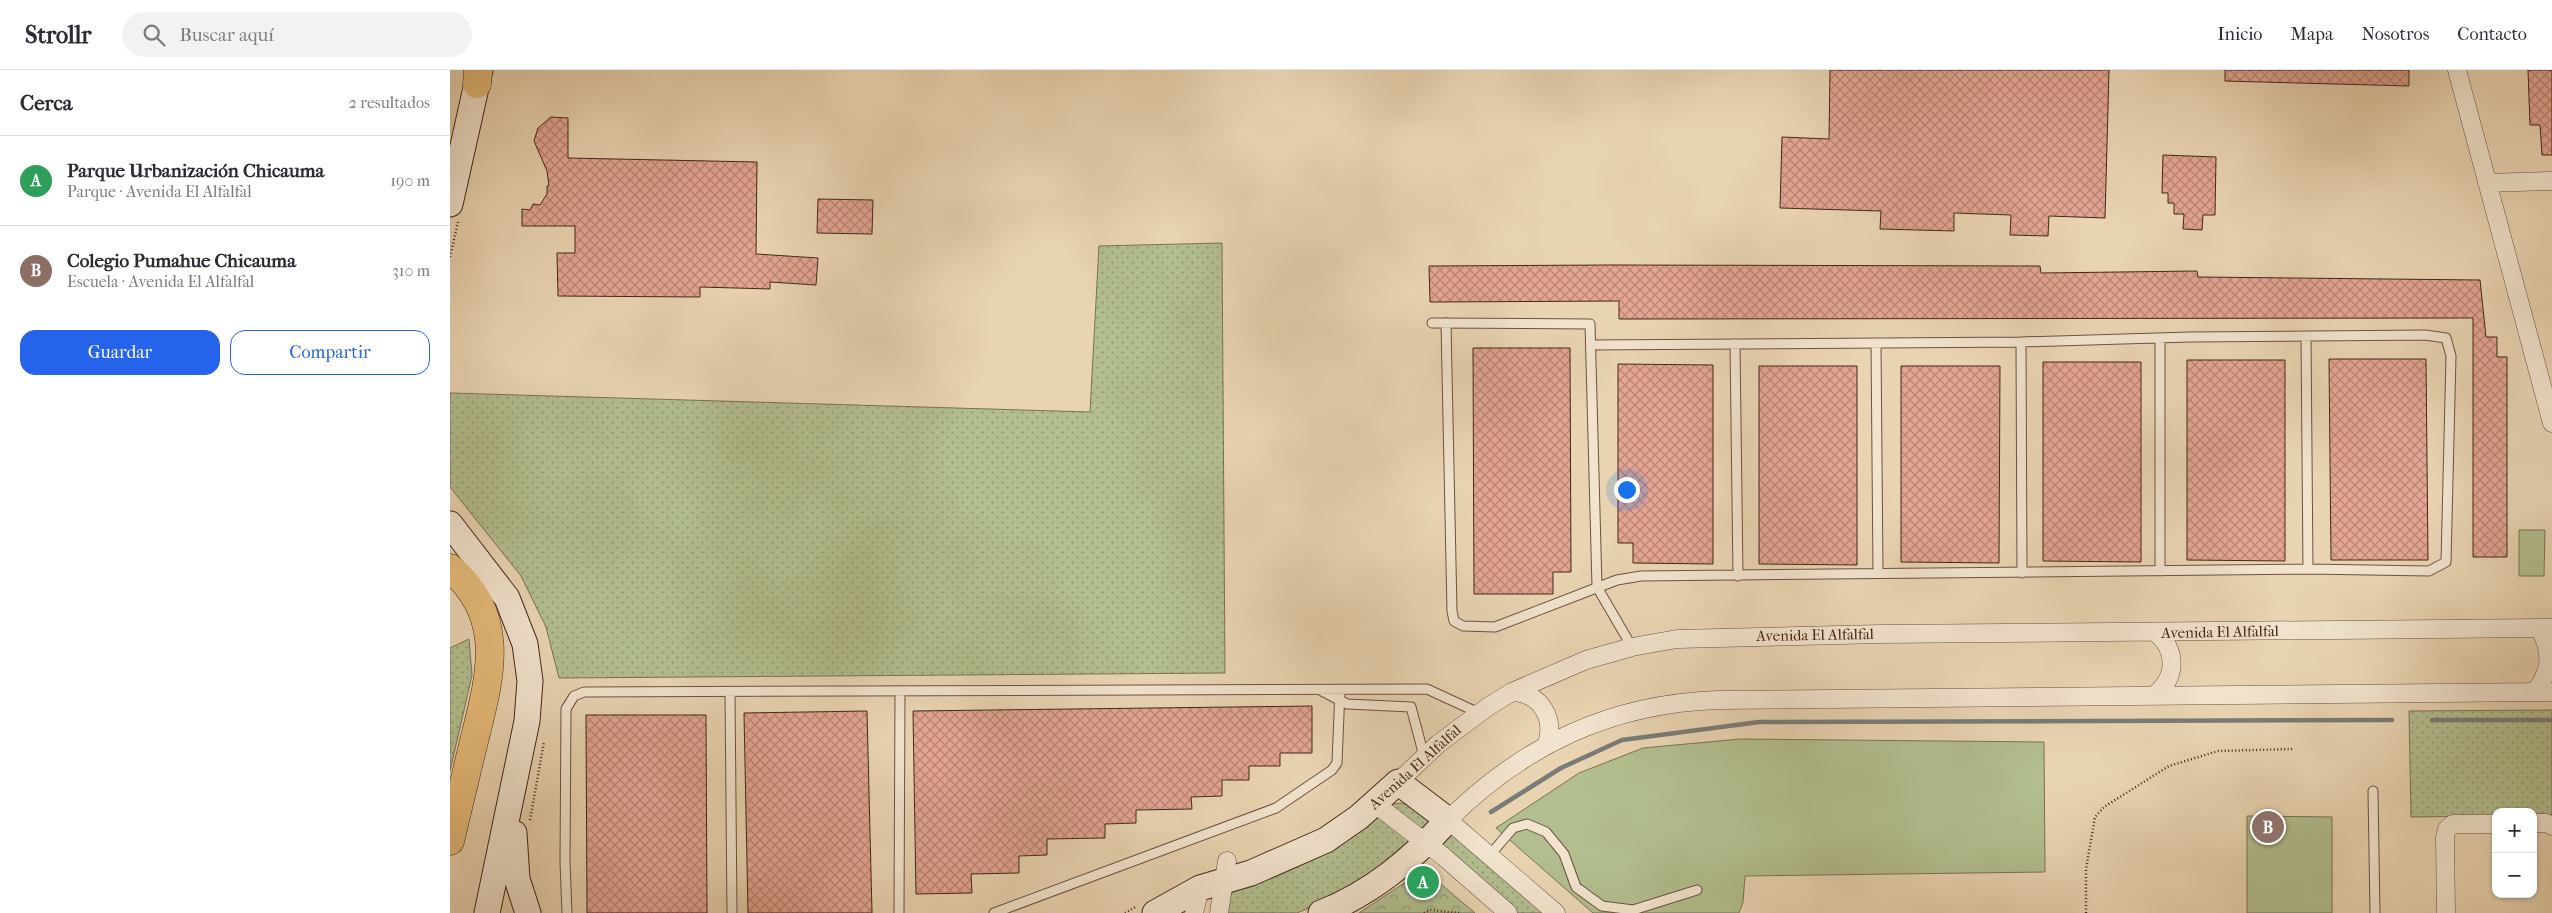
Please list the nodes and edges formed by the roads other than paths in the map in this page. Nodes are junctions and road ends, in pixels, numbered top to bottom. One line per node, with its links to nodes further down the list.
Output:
1 (2457, 70): 4 (street)
2 (478, 75): 5 (street)
3 (2552, 181): 4 (street)
4 (2487, 183): 14 (street)
5 (450, 204)
6 (1432, 323): 7 (lane)
7 (1446, 323): 13 (lane); 22 (lane)
8 (2306, 336): 9 (lane); 17 (lane); 17 (lane)
9 (2160, 338): 10 (lane); 18 (lane)
10 (2021, 342): 11 (lane); 20 (lane)
11 (1876, 343): 12 (lane); 19 (lane)
12 (1735, 344): 13 (lane); 21 (lane)
13 (1591, 345): 22 (lane)
14 (2552, 423)
15 (450, 524): 39 (street)
16 (450, 568): 46 (highway)
17 (2308, 569): 18 (lane)
18 (2160, 571): 20 (lane)
19 (1878, 573): 20 (lane); 21 (lane)
20 (2022, 573)
21 (1738, 576): 22 (lane)
22 (1597, 587): 25 (lane)
23 (2546, 629): 24 (street, Avenida El Alfalfal); 31 (street)
24 (2155, 632): 25 (street, Avenida El Alfalfal); 33 (street)
25 (1632, 647): 30 (street, Avenida El Alfalfal)
26 (1319, 690): 27 (lane); 29 (lane); 34 (lane)
27 (1340, 690): 34 (lane); 35 (lane)
28 (730, 692): 29 (lane); 53 (lane); 54 (lane)
29 (900, 692): 55 (lane)
30 (1512, 692): 35 (street, Avenida El Alfalfal); 36 (street)
31 (2534, 692): 32 (street); 33 (street)
32 (2552, 692)
33 (2153, 696): 36 (street)
34 (1339, 700): 37 (lane); 56 (lane)
35 (1479, 714): 37 (street, Avenida El Alfalfal)
36 (1547, 744): 42 (street)
37 (1424, 756): 38 (street, Avenida El Alfalfal)
38 (1398, 782): 41 (street, Avenida El Alfalfal); 42 (street)
39 (514, 790): 51 (street); 52 (street)
40 (2373, 791): 63 (lane)
41 (1374, 803): 47 (street); 49 (street, Avenida El Alfalfal)
42 (1448, 820): 47 (street); 48 (street)
43 (2537, 823): 45 (street)
44 (2492, 824): 64 (street)
45 (2552, 826)
46 (450, 841)
47 (1426, 843): 60 (street); 61 (street)
48 (1490, 855): 50 (lane); 62 (street)
49 (1217, 877): 57 (street, Avenida El Alfalfal); 58 (street); 59 (street)
50 (1697, 890)
51 (487, 913)
52 (528, 913)
53 (568, 913)
54 (732, 913)
55 (899, 913)
56 (994, 913)
57 (1155, 913)
58 (1194, 913)
59 (1219, 913)
60 (1321, 913)
61 (1508, 913)
62 (1556, 913)
63 (2375, 913)
64 (2446, 913)

